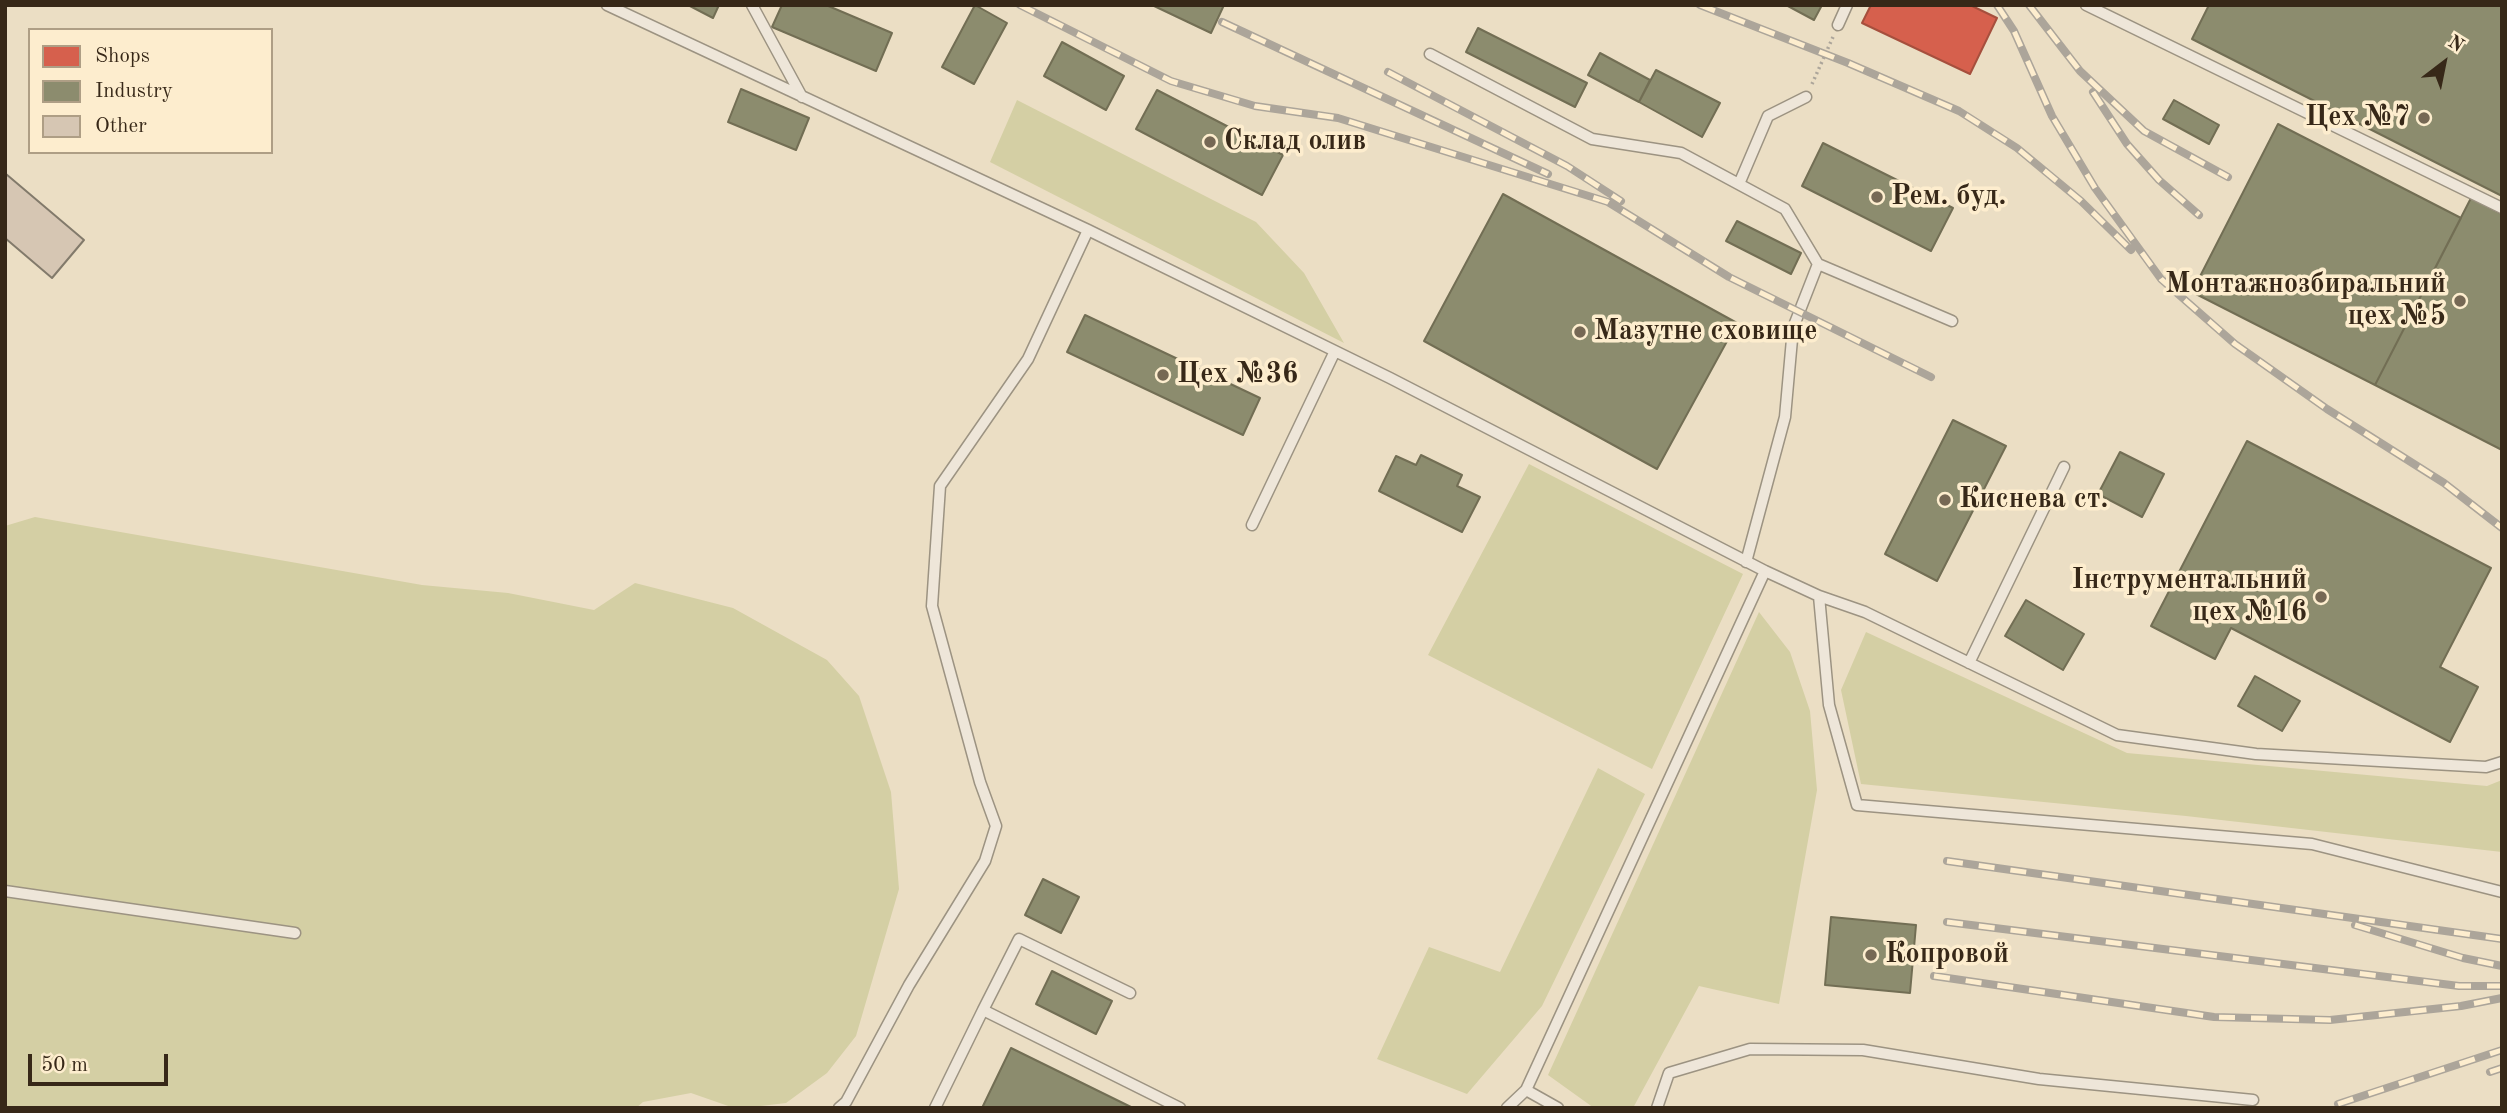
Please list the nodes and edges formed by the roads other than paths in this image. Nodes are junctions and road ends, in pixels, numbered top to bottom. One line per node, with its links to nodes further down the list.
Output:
1 (607, 5): 7 (lane)
2 (752, 5): 7 (lane)
3 (1847, 5): 5 (lane)
4 (2086, 5): 10 (lane)
5 (1838, 26)
6 (1430, 54): 9 (lane)
7 (802, 97): 11 (lane)
8 (1806, 97): 9 (lane)
9 (1739, 184): 12 (lane)
10 (2502, 208)
11 (1088, 230): 14 (lane); 29 (lane)
12 (1818, 264): 13 (lane); 17 (lane)
13 (1952, 321)
14 (1335, 351): 16 (lane); 17 (lane)
15 (2064, 467): 20 (lane)
16 (1251, 525)
17 (1746, 562): 18 (lane)
18 (1765, 571): 19 (lane); 27 (lane)
19 (1819, 596): 20 (lane); 23 (lane)
20 (1969, 663): 21 (lane)
21 (2502, 762)
22 (5, 891): 24 (lane)
23 (2502, 892)
24 (295, 933)
25 (1130, 993): 26 (lane)
26 (983, 1010): 30 (lane); 31 (lane)
27 (1527, 1090): 32 (lane); 33 (lane)
28 (2253, 1100): 34 (lane)
29 (839, 1108)
30 (935, 1108)
31 (1180, 1108)
32 (1507, 1108)
33 (1558, 1108)
34 (1657, 1108)

